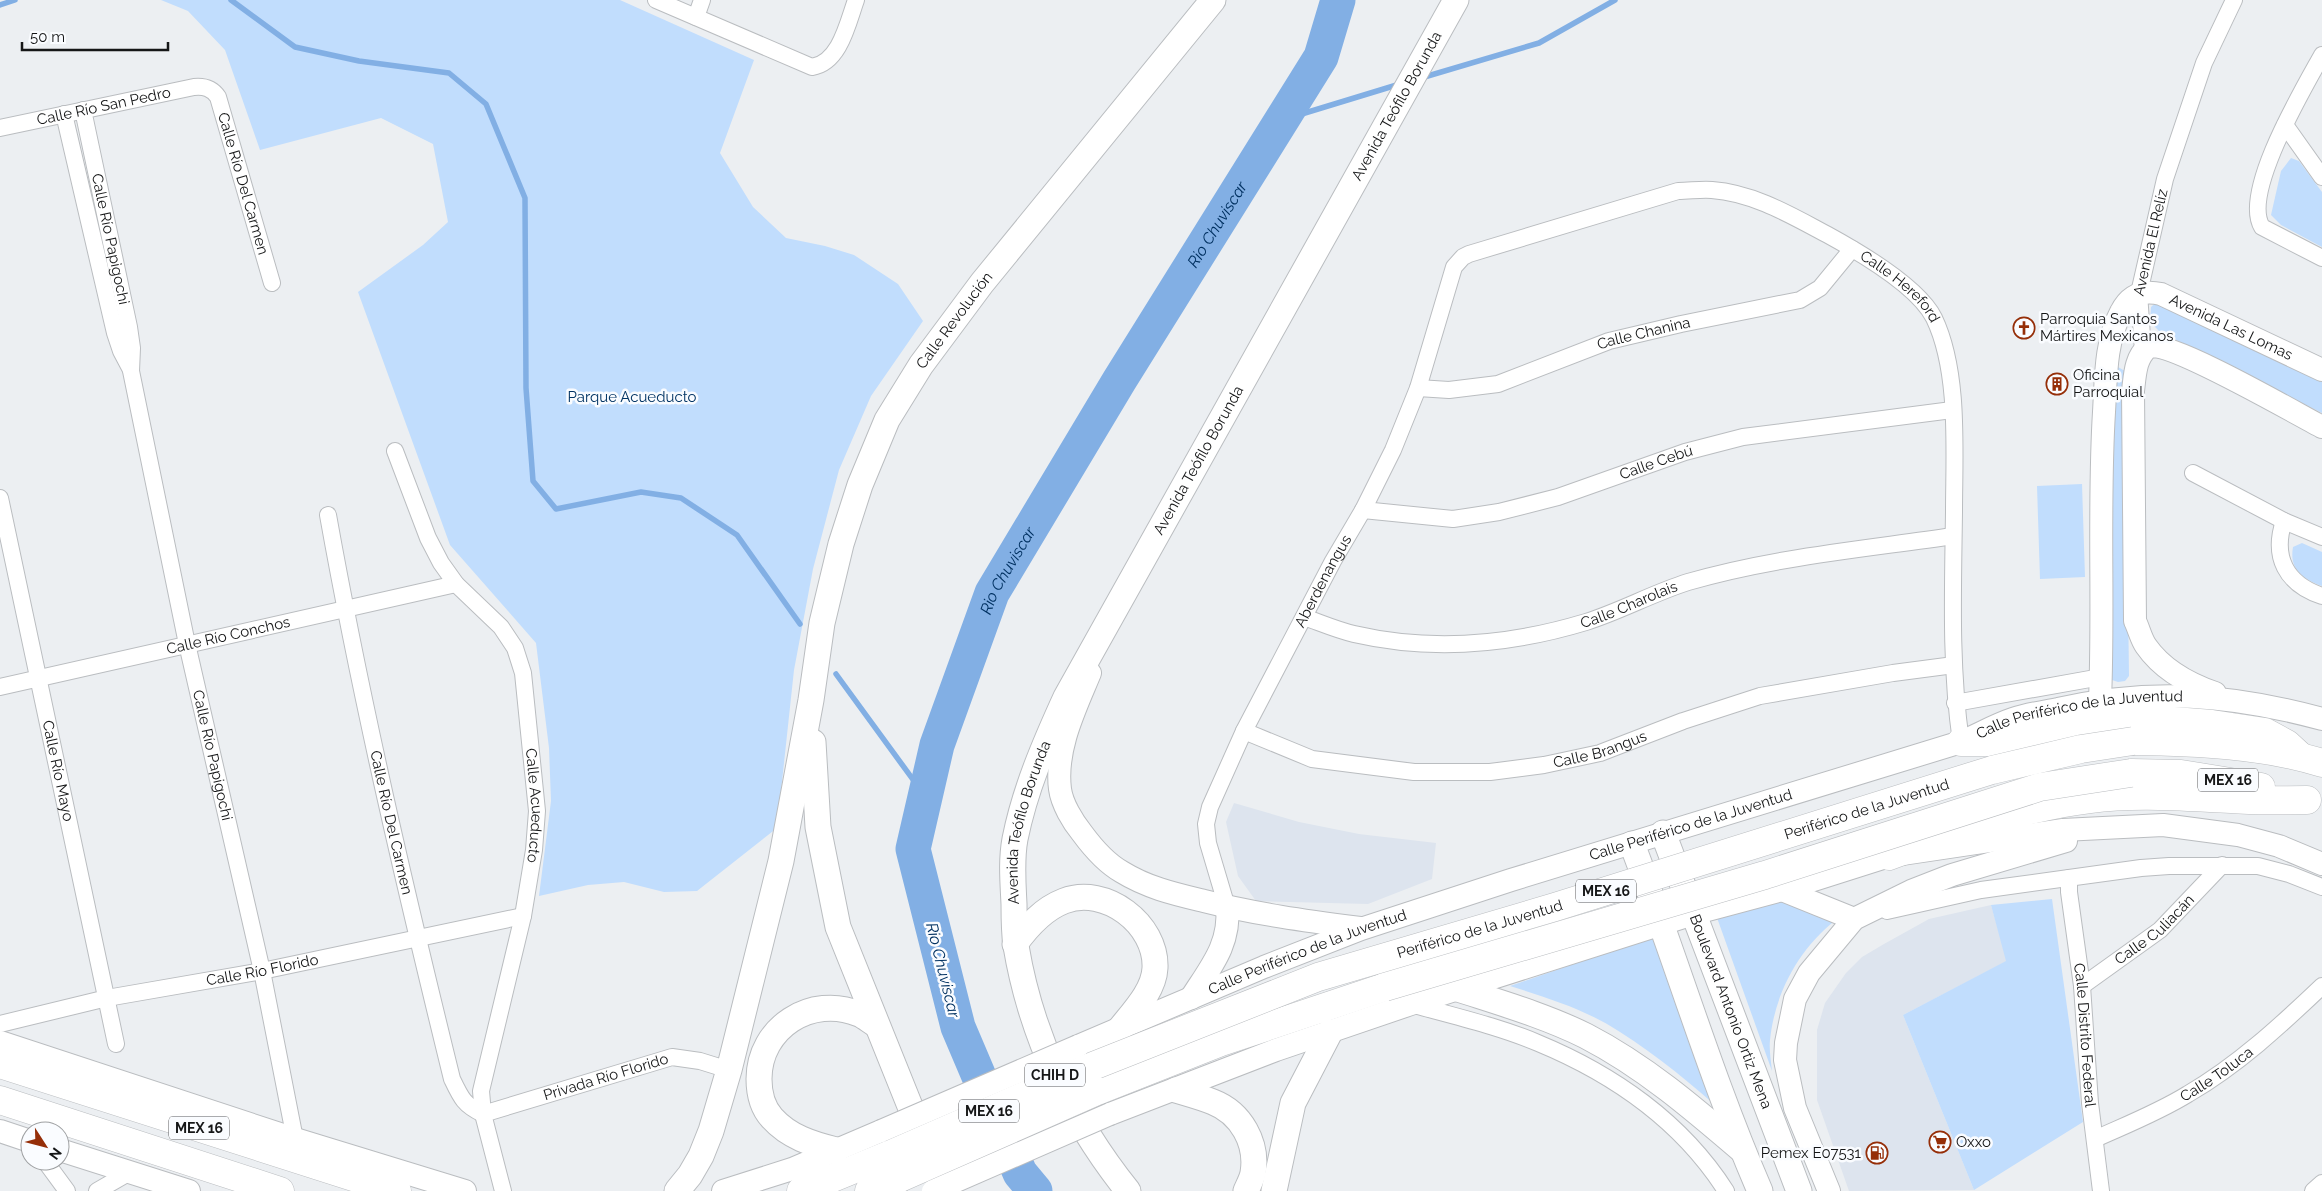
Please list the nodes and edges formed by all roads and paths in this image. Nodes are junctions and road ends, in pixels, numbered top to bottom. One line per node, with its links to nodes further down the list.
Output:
1 (656, 0): 7 (street)
2 (702, 0): 7 (street)
3 (856, 0): 7 (street)
4 (1456, 0): 35 (main road, Avenida Teófilo Borunda)
5 (2234, 0): 19 (street, Avenida El Relíz)
6 (1206, 4): 44 (main road, Calle Revolución)
7 (696, 18)
8 (2322, 55): 12 (street)
9 (209, 89): 10 (street, Calle Río San Pedro); 18 (street, Calle Río Del Carmen)
10 (83, 110): 11 (street, Calle Río San Pedro); 22 (street, Calle Río Papigochi)
11 (64, 114): 13 (street, Calle Río San Pedro); 22 (street, Calle Río Papigochi)
12 (2285, 125): 14 (street); 17 (street)
13 (0, 128)
14 (2322, 177)
15 (1852, 249): 16 (street, Calle Hereford); 23 (street, Calle Chanina); 24 (street, Calle Hereford)
16 (1463, 257): 23 (street, Aberdenangus)
17 (2322, 258)
18 (272, 283)
19 (2138, 293): 20 (street); 21 (main road, Avenida Las Lomas); 41 (main road, Avenida El Relíz)
20 (2143, 351): 25 (main road); 46 (main road)
21 (2322, 370)
22 (132, 371): 39 (street, Calle Río Papigochi)
23 (1418, 388): 29 (street, Aberdenangus)
24 (1952, 410): 29 (street, Calle Cebú); 32 (street, Calle Hereford)
25 (2322, 427)
26 (395, 451): 34 (street, Calle Acueducto)
27 (2193, 473): 31 (street)
28 (0, 498): 42 (street, Calle Río Mayo)
29 (1363, 510): 38 (street, Aberdenangus)
30 (328, 515): 37 (street, Calle Río Del Carmen)
31 (2284, 520): 33 (street); 36 (street)
32 (1953, 536): 38 (street, Calle Charolais); 40 (street, Calle Hereford)
33 (2322, 537)
34 (456, 584): 37 (street, Calle Río Conchos); 64 (street, Calle Acueducto)
35 (1126, 592): 62 (main road); 69 (main road, Avenida Teófilo Borunda)
36 (2322, 596)
37 (345, 610): 39 (street, Calle Río Conchos); 68 (street, Calle Río Del Carmen)
38 (1304, 617): 49 (street, Aberdenangus)
39 (187, 644): 42 (street, Calle Río Conchos); 70 (street, Calle Río Papigochi)
40 (1954, 665): 47 (street, Calle Hereford); 49 (street, Calle Brangus)
41 (2101, 677): 45 (main road, Avenida El Relíz); 47 (street)
42 (40, 678): 43 (street, Calle Río Conchos); 74 (street, Calle Río Mayo)
43 (0, 687)
44 (811, 700): 78 (main road); 84 (main road)
45 (2100, 700): 46 (main road, Calle Periférico de la Juventud); 50 (main road, Calle Periférico de la Juventud)
46 (2235, 700): 48 (main road, Calle Periférico de la Juventud)
47 (1955, 703): 50 (street, Calle Hereford)
48 (2322, 719)
49 (1244, 731): 62 (street, Aberdenangus)
50 (1961, 742): 51 (highway); 54 (main road, Calle Periférico de la Juventud)
51 (2311, 760): 98 (highway, Periférico de la Juventud / MEX 16, bridge)
52 (2314, 803): 56 (highway); 87 (highway, Periférico de la Juventud / MEX 16, bridge)
53 (2117, 826): 56 (main road); 57 (main road); 65 (main road)
54 (1662, 833): 55 (main road, Calle Periférico de la Juventud); 63 (main road, Boulevard Antonio Ortiz Mena)
55 (1632, 844): 66 (main road); 67 (main road, Calle Periférico de la Juventud)
56 (1889, 856): 61 (main road)
57 (2322, 864)
58 (2222, 866): 59 (street); 60 (street); 71 (street, Calle Culiacán)
59 (2069, 878): 65 (street); 71 (street, Calle Distrito Federal)
60 (2322, 887)
61 (1782, 890): 63 (main road); 65 (main road)
62 (1227, 907): 67 (main road); 75 (main road)
63 (1693, 914): 66 (main road); 117 (main road, Boulevard Antonio Ortiz Mena)
64 (523, 916): 68 (street, Calle Río Florido); 88 (street, Calle Acueducto)
65 (1854, 919): 118 (main road, Boulevard Antonio Ortiz Mena)
66 (1662, 924): 73 (main road); 94 (main road)
67 (1361, 928): 75 (main road, Calle Periférico de la Juventud)
68 (417, 937): 70 (street, Calle Río Florido); 88 (street, Calle Río Del Carmen)
69 (1016, 944): 79 (main road); 112 (main road, CHIH D)
70 (262, 971): 74 (street, Calle Río Florido); 91 (street, Calle Río Papigochi)
71 (2082, 986): 92 (street, Calle Distrito Federal)
72 (2322, 986): 92 (street, Calle Toluca)
73 (1458, 989): 76 (main road); 94 (main road)
74 (107, 998): 77 (street, Calle Río Florido); 82 (street, Calle Río Mayo)
75 (1191, 998): 79 (main road, Calle Periférico de la Juventud)
76 (1411, 1004): 80 (main road); 115 (street)
77 (0, 1024)
78 (875, 1024): 93 (main road); 111 (main road)
79 (1119, 1030): 98 (main road, Calle Periférico de la Juventud, bridge)
80 (1330, 1032): 85 (main road); 114 (main road)
81 (0, 1042): 91 (main road)
82 (116, 1044)
83 (0, 1064): 104 (highway, MEX 16)
84 (729, 1070): 88 (street, Privada Río Florido); 107 (main road)
85 (1176, 1090): 87 (main road); 113 (main road)
86 (0, 1100): 103 (highway, MEX 16)
87 (1104, 1103): 98 (highway, MEX 16, bridge); 110 (main road, bridge)
88 (483, 1114): 106 (street, Calle Acueducto)
89 (0, 1131): 90 (main road)
90 (20, 1138)
91 (295, 1139): 105 (main road)
92 (2095, 1139): 119 (street, Calle Distrito Federal)
93 (836, 1150): 98 (main road, Calle Periférico de la Juventud); 108 (main road)
94 (1742, 1150): 116 (main road)
95 (70, 1153): 97 (main road)
96 (52, 1171): 100 (street)
97 (130, 1172): 101 (street); 102 (main road)
98 (883, 1172): 109 (highway, MEX 16)
99 (2322, 1183): 120 (street)
100 (67, 1191)
101 (98, 1191)
102 (189, 1191)
103 (280, 1191)
104 (398, 1191)
105 (465, 1191)
106 (503, 1191)
107 (677, 1191)
108 (723, 1191)
109 (800, 1191)
110 (932, 1191)
111 (951, 1191)
112 (1128, 1191)
113 (1246, 1191)
114 (1274, 1191)
115 (1726, 1191)
116 (1760, 1191)
117 (1799, 1191)
118 (1829, 1191)
119 (2101, 1191)
120 (2313, 1191)

